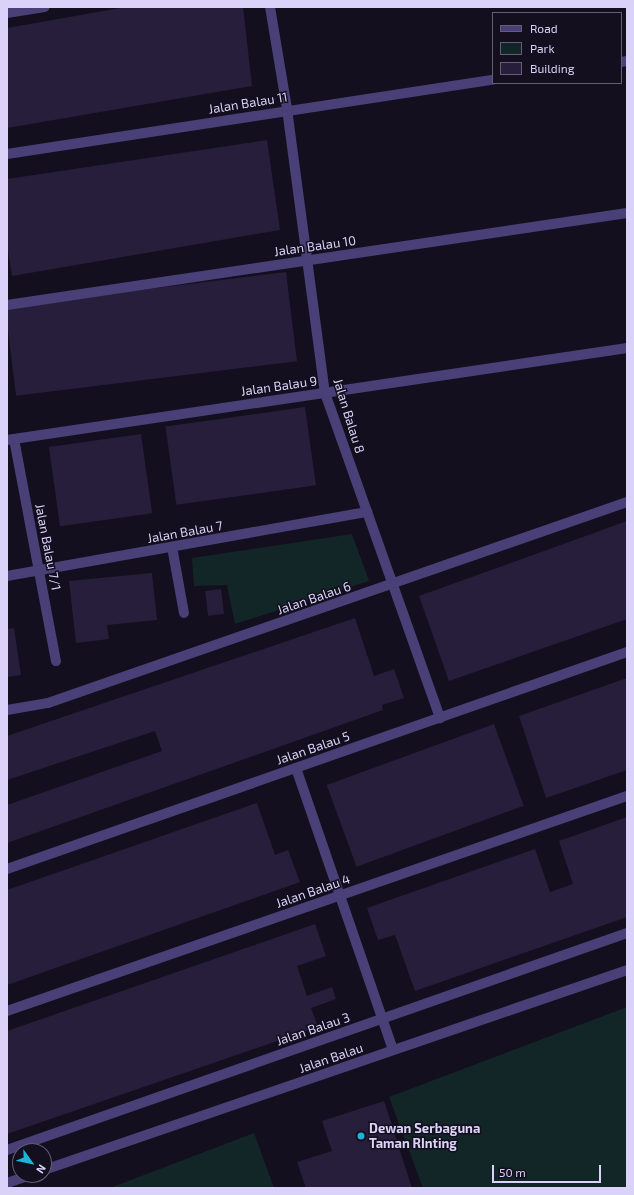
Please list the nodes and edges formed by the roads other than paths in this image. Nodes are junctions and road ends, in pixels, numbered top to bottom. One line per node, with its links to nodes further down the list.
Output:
1 (45, 7): 3 (street)
2 (270, 7): 5 (street, Jalan Balau 8)
3 (7, 13)
4 (492, 80): 5 (street, Jalan Balau 11)
5 (287, 109): 6 (street, Jalan Balau 11); 8 (street, Jalan Balau 8)
6 (7, 154)
7 (627, 213): 8 (street, Jalan Balau 10)
8 (308, 260): 9 (street, Jalan Balau 10); 11 (street, Jalan Balau 8)
9 (7, 305)
10 (627, 348): 11 (street, Jalan Balau 9)
11 (326, 392): 12 (street, Jalan Balau 9); 14 (street, Jalan Balau 8)
12 (10, 439): 16 (street, Jalan Balau 7/1)
13 (627, 502): 18 (street, Jalan Balau 6)
14 (367, 512): 15 (street, Jalan Balau 7); 18 (street, Jalan Balau 8)
15 (172, 547): 16 (street, Jalan Balau 7); 19 (street)
16 (39, 571): 17 (street, Jalan Balau 7); 21 (street, Jalan Balau 7/1)
17 (7, 576)
18 (393, 584): 22 (street, Jalan Balau 6); 23 (street, Jalan Balau 8)
19 (184, 613)
20 (627, 652): 23 (street, Jalan Balau 5)
21 (56, 661)
22 (7, 710)
23 (440, 718): 24 (street, Jalan Balau 5)
24 (296, 768): 26 (street, Jalan Balau 5); 27 (street)
25 (627, 796): 27 (street, Jalan Balau 4)
26 (7, 869)
27 (340, 896): 30 (street, Jalan Balau 4); 31 (street)
28 (627, 933): 31 (street, Jalan Balau 3)
29 (627, 970): 32 (street, Jalan Balau)
30 (7, 1011)
31 (382, 1019): 32 (street); 33 (street, Jalan Balau 3)
32 (393, 1050): 34 (street, Jalan Balau)
33 (7, 1150)
34 (52, 1167)

